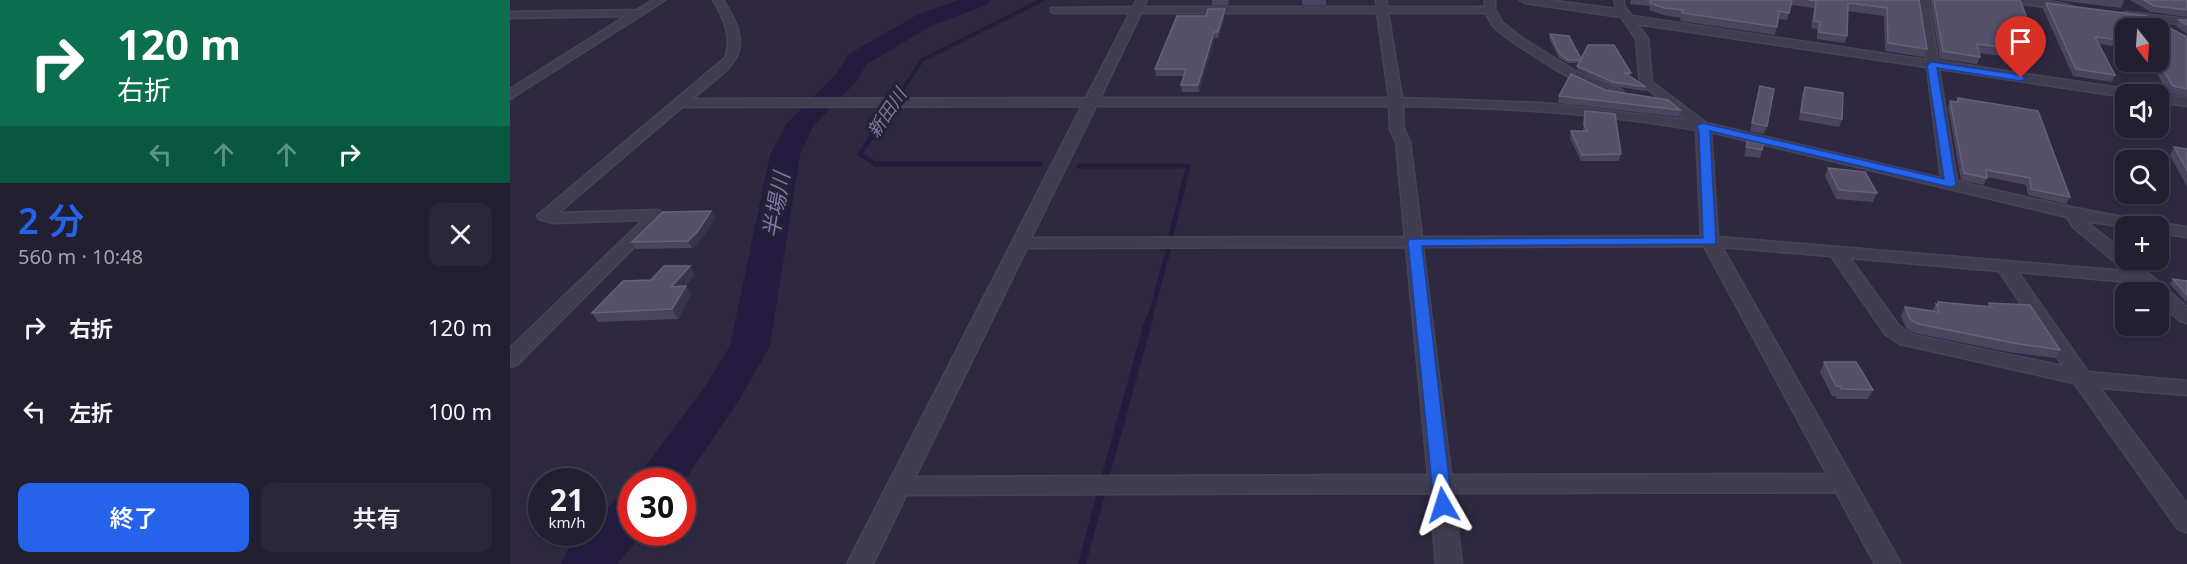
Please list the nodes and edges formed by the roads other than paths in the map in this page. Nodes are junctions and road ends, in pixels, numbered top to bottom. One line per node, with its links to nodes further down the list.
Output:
1 (660, 0): 15 (street)
2 (718, 0): 31 (street)
3 (1525, 0): 17 (street)
4 (1619, 0): 17 (street)
5 (1923, 0): 21 (street)
6 (2016, 0): 12 (street)
7 (1140, 5): 8 (street); 13 (street); 29 (street)
8 (1271, 5): 9 (street)
9 (1382, 5): 10 (street); 27 (street)
10 (1491, 5): 23 (street)
11 (2127, 6): 18 (street)
12 (2086, 9)
13 (1055, 10)
14 (2109, 12): 18 (street)
15 (638, 13): 16 (street); 24 (street)
16 (510, 15)
17 (1626, 16): 21 (street); 28 (street)
18 (2147, 17): 19 (street); 20 (street)
19 (2187, 22)
20 (2177, 35)
21 (1932, 65): 22 (street); 33 (street)
22 (2115, 91)
23 (1626, 94)
24 (510, 95)
25 (1647, 98): 28 (street)
26 (2169, 100): 30 (street)
27 (1396, 101): 29 (street); 32 (street); 38 (street)
28 (1669, 101): 32 (street)
29 (1091, 102): 31 (street); 40 (street)
30 (2187, 102)
31 (681, 103): 45 (street)
32 (1702, 126): 33 (street); 39 (street)
33 (1950, 184): 34 (street)
34 (2073, 214): 35 (street); 43 (street)
35 (2115, 221)
36 (2169, 230): 37 (street)
37 (2187, 232)
38 (1415, 242): 39 (street); 40 (street); 50 (street)
39 (1710, 242): 41 (street); 48 (street)
40 (1020, 243): 49 (street)
41 (1837, 252): 42 (street); 46 (street)
42 (2005, 267): 43 (street); 46 (street)
43 (2145, 278): 44 (street)
44 (2187, 317)
45 (510, 360)
46 (2080, 376): 47 (street); 51 (street)
47 (2187, 388)
48 (1842, 483): 50 (street); 54 (street)
49 (899, 486): 50 (street); 52 (street)
50 (1441, 486): 53 (street)
51 (2187, 522)
52 (860, 564)
53 (1449, 564)
54 (1888, 564)

